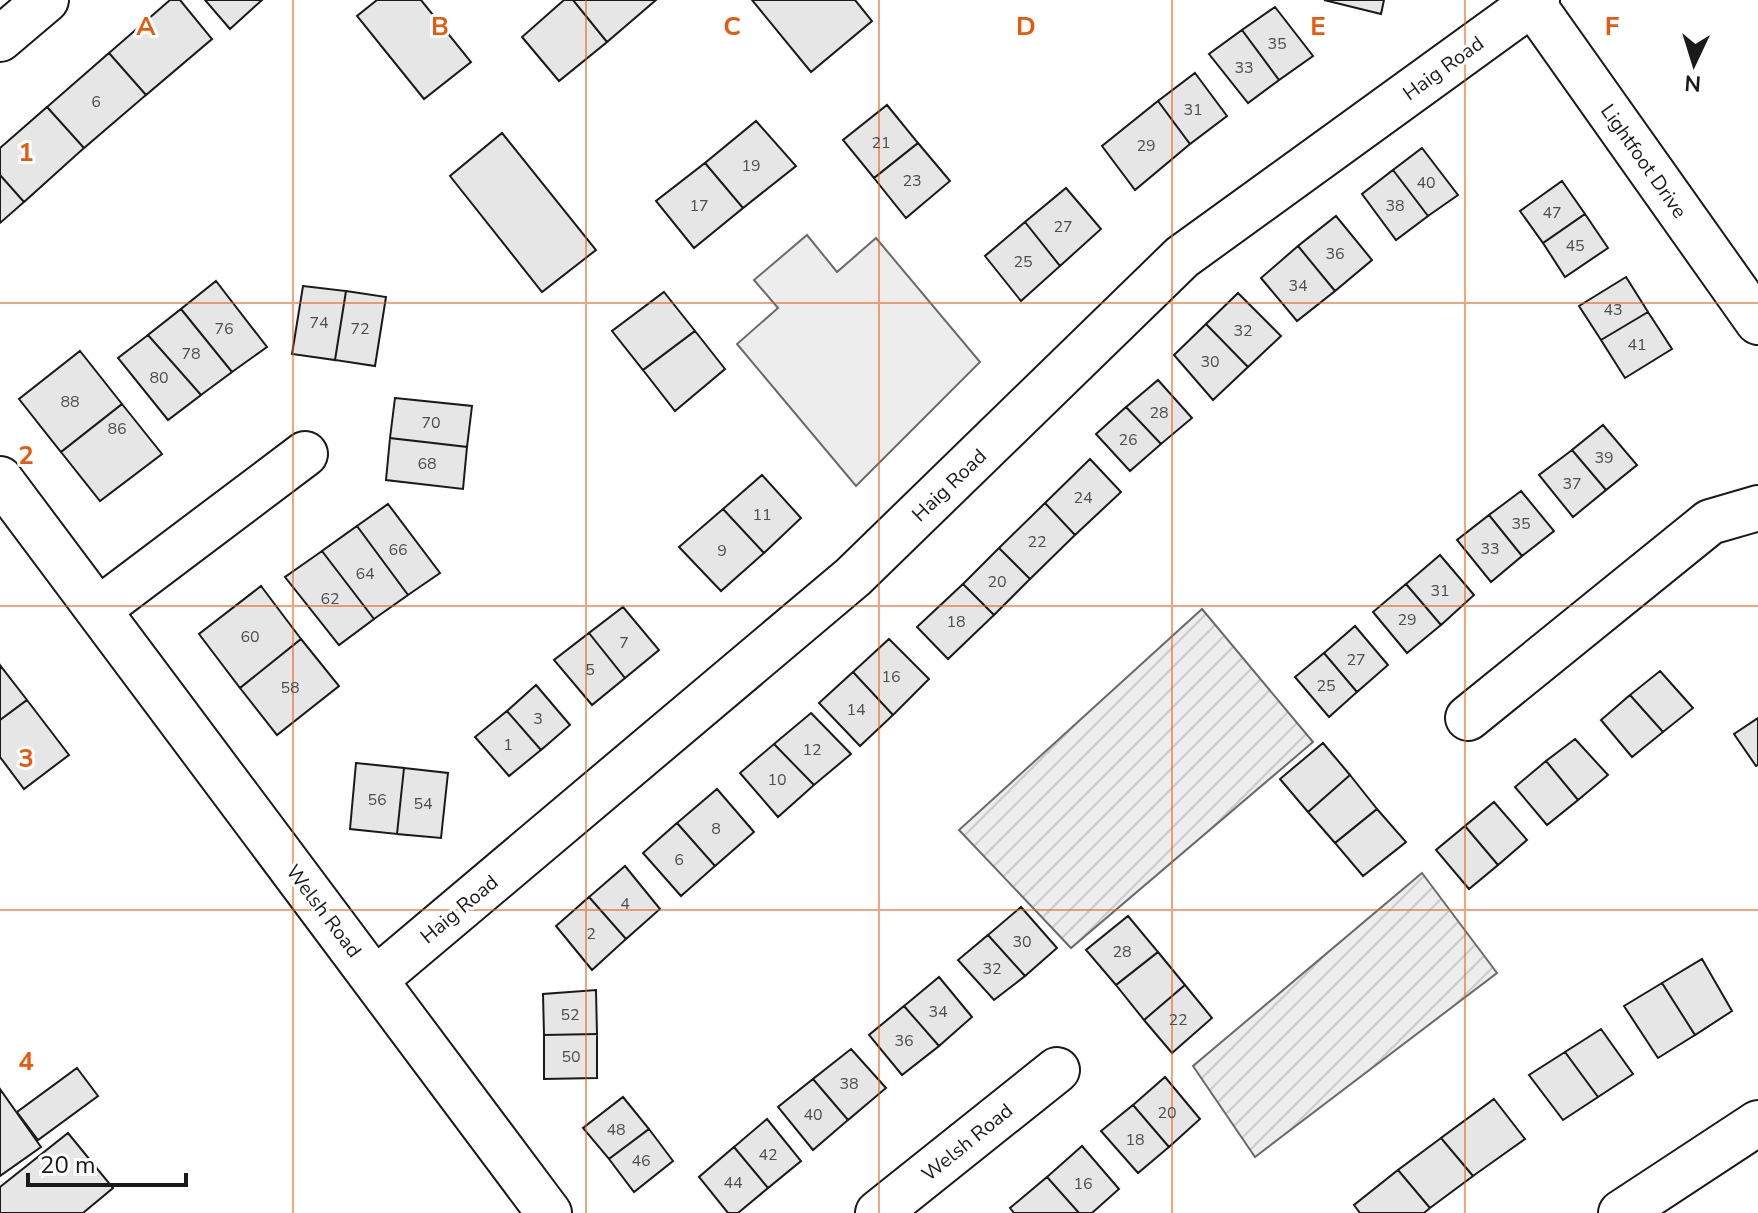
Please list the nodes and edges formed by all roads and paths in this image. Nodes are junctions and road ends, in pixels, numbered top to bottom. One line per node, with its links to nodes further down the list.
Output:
1 (46, 0): 3 (street)
2 (1533, 1): 4 (street, Lightfoot Drive); 10 (street, Haig Road)
3 (0, 39)
4 (1758, 322)
5 (305, 454): 8 (street)
6 (0, 479): 8 (street, Welsh Road)
7 (1758, 508): 9 (street)
8 (98, 610): 10 (street, Welsh Road)
9 (1468, 718)
10 (375, 980): 13 (street, Welsh Road)
11 (1057, 1070): 14 (street, Welsh Road)
12 (1758, 1123): 15 (street)
13 (549, 1213)
14 (878, 1213)
15 (1621, 1213)

